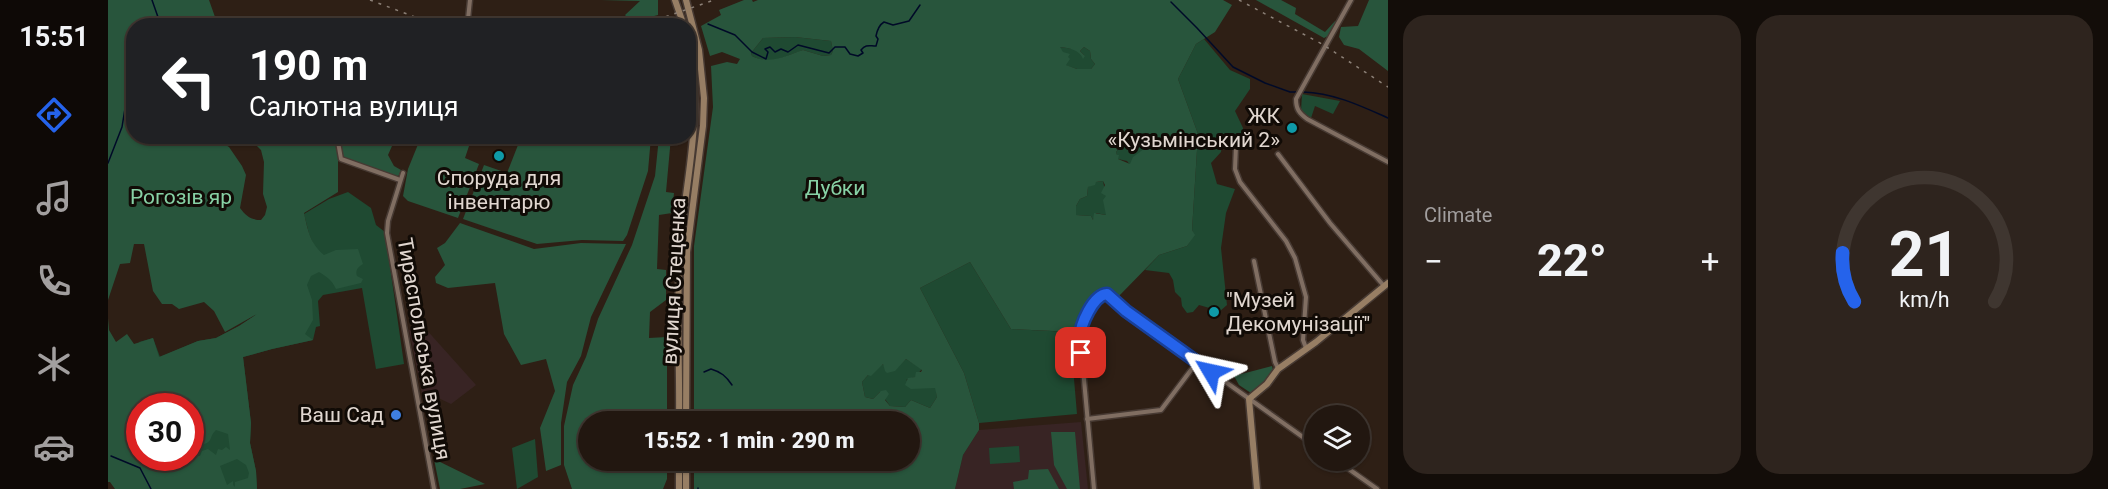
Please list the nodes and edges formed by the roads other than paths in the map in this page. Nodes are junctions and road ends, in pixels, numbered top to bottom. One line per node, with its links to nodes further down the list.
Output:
1 (470, 0): 5 (street)
2 (675, 0): 6 (main road)
3 (686, 0): 7 (main road, вулиця Стеценка)
4 (1351, 0): 13 (street)
5 (468, 18)
6 (681, 18)
7 (691, 18)
8 (696, 38): 23 (main road, вулиця Стеценка)
9 (338, 144): 15 (street)
10 (693, 144): 22 (main road, вулиця Стеценка)
11 (1236, 146): 18 (street)
12 (1278, 154): 17 (street)
13 (1388, 162)
14 (403, 173): 15 (street, Тираспольська вулиця)
15 (400, 180): 29 (street, Тираспольська вулиця)
16 (1254, 261): 20 (street)
17 (1386, 285): 18 (main road)
18 (1306, 349): 20 (main road)
19 (1197, 362): 21 (street); 24 (street); 24 (street)
20 (1278, 369): 21 (main road)
21 (1249, 399): 25 (street); 33 (main road)
22 (680, 411)
23 (686, 411)
24 (1087, 419): 32 (street)
25 (1304, 438)
26 (679, 471): 30 (main road)
27 (686, 471): 31 (main road)
28 (1352, 471): 34 (street)
29 (434, 489)
30 (679, 489)
31 (686, 489)
32 (1094, 489)
33 (1257, 489)
34 (1377, 489)

